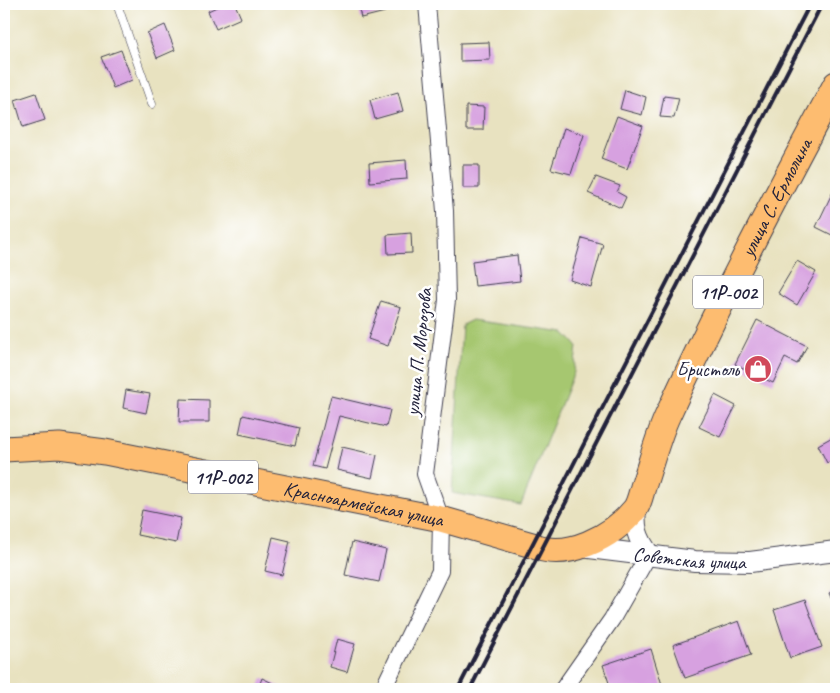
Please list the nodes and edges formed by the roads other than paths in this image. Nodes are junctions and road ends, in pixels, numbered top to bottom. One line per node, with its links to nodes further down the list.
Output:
1 (117, 4): 4 (lane)
2 (428, 4): 7 (street, улица П. Морозова)
3 (836, 84): 6 (main road, улица С. Ермолина / 11Р-002)
4 (152, 104)
5 (4, 450): 7 (main road, Красноармейская улица / 11Р-002)
6 (636, 507): 8 (main road, 11Р-002); 11 (street)
7 (441, 519): 9 (main road, Красноармейская улица / 11Р-002); 12 (street, улица П. Морозова)
8 (581, 547): 9 (main road, Советская улица / 11Р-002); 11 (street, Советская улица)
9 (541, 550)
10 (836, 551): 11 (street, Советская улица)
11 (649, 554): 13 (street)
12 (383, 689)
13 (564, 689)

